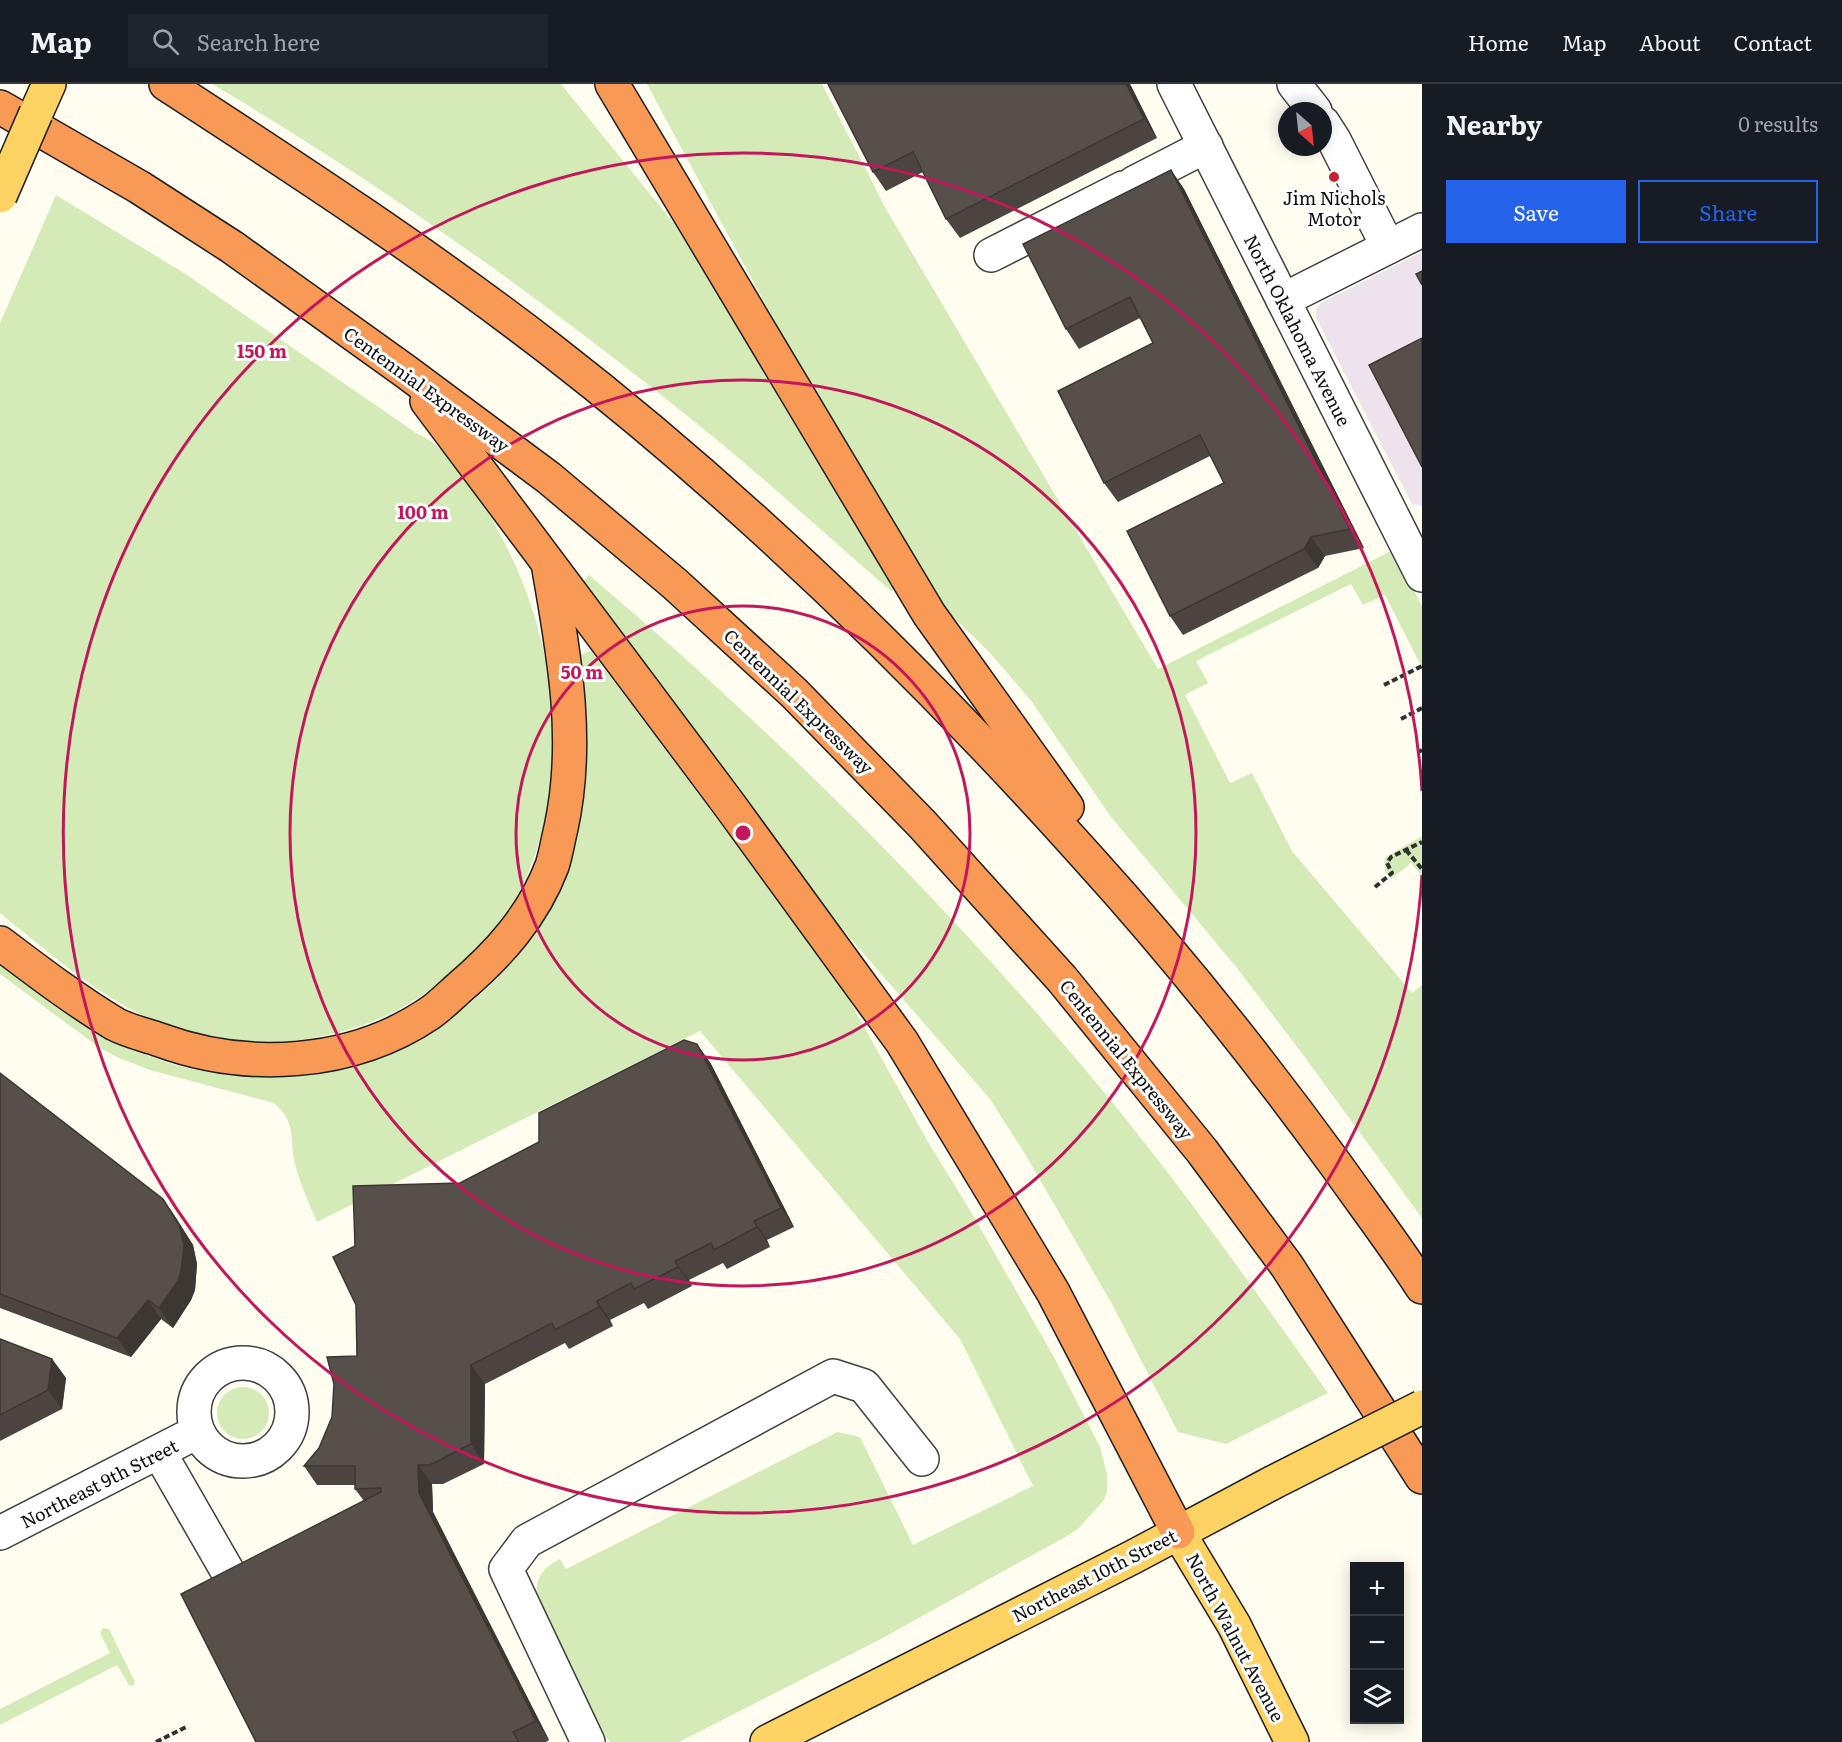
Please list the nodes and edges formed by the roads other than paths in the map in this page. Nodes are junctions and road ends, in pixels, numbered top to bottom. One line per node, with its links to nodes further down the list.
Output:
1 (49, 84): 10 (main road, bridge)
2 (166, 84): 20 (highway)
3 (612, 84): 20 (highway)
4 (1174, 84): 9 (street, North Oklahoma Avenue)
5 (1294, 84): 6 (street)
6 (1308, 102)
7 (0, 107): 15 (highway, Centennial Expressway)
8 (1332, 137): 12 (street)
9 (1206, 146): 13 (street); 14 (street, North Oklahoma Avenue)
10 (0, 196)
11 (1422, 230): 12 (street)
12 (1388, 247): 14 (street)
13 (991, 255)
14 (1282, 300): 16 (street, North Oklahoma Avenue)
15 (405, 371): 17 (highway); 26 (highway, Centennial Expressway)
16 (1412, 529): 18 (street, North Oklahoma Avenue)
17 (547, 558): 19 (highway); 27 (highway)
18 (1422, 575)
19 (0, 943)
20 (1168, 947): 21 (highway)
21 (1422, 1287)
22 (1422, 1407): 27 (main road, Northeast 10th Street, bridge)
23 (197, 1432): 24 (street, Northeast 9th Street)
24 (159, 1452): 28 (street, Northeast 9th Street); 29 (street)
25 (922, 1460): 30 (street)
26 (1422, 1477)
27 (1178, 1532): 31 (main road, Northeast 10th Street); 32 (main road, North Walnut Avenue)
28 (0, 1533)
29 (232, 1579)
30 (588, 1742)
31 (766, 1742)
32 (1292, 1742)

